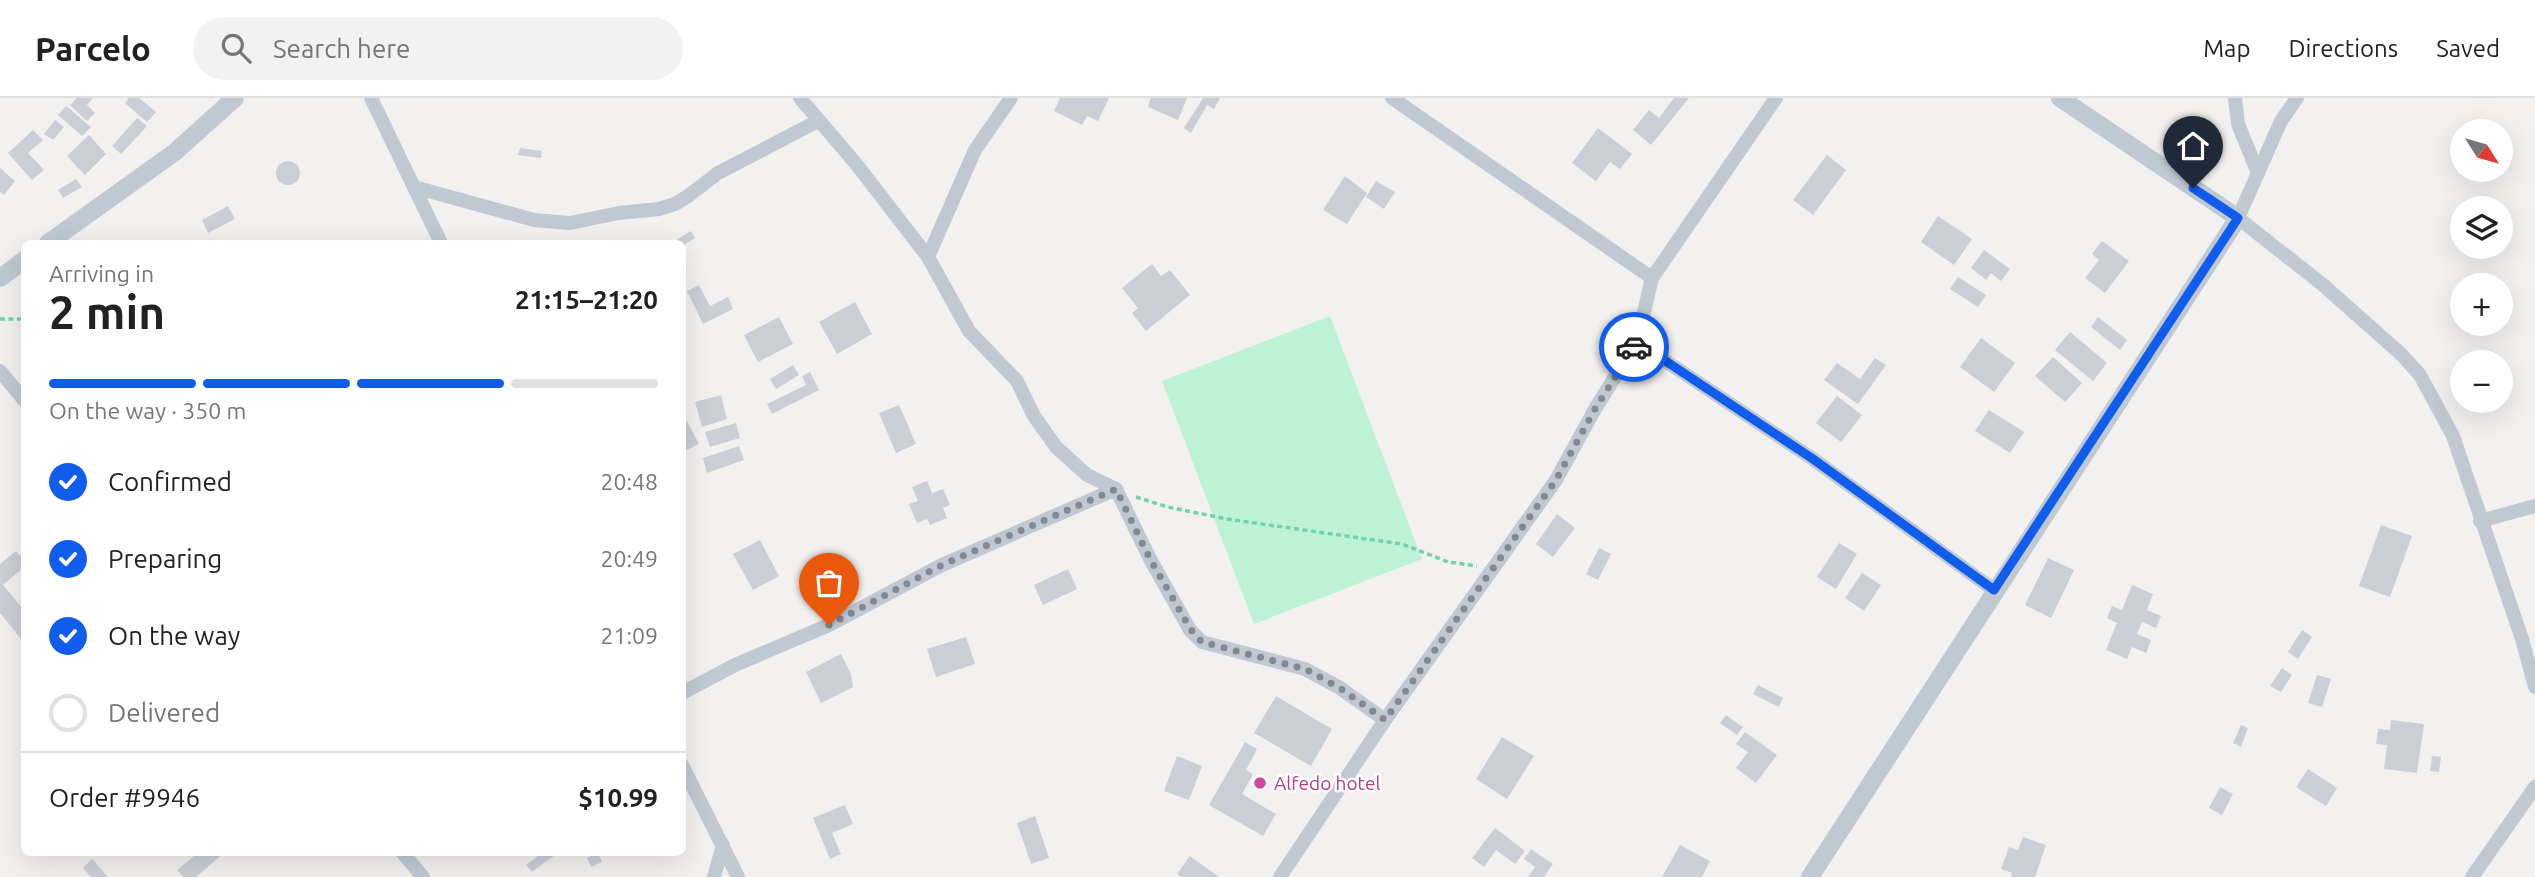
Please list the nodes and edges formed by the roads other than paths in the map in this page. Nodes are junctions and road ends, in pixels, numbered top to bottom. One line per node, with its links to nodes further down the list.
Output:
1 (235, 98): 14 (street)
2 (371, 98): 12 (street)
3 (800, 98): 10 (street)
4 (1011, 98): 16 (street)
5 (1392, 98): 19 (street)
6 (1776, 98): 19 (street)
7 (2060, 98): 13 (street)
8 (2235, 98): 11 (street)
9 (2297, 98): 11 (street)
10 (818, 121): 12 (street); 16 (street)
11 (2258, 173): 13 (street)
12 (414, 187): 15 (street)
13 (2238, 218): 25 (street); 26 (street)
14 (52, 240)
15 (439, 240)
16 (928, 257): 23 (street)
17 (21, 262): 18 (street)
18 (0, 278)
19 (1652, 278): 20 (street)
20 (1637, 342): 26 (street); 29 (street)
21 (0, 370): 22 (street)
22 (21, 396)
23 (1116, 489): 28 (street); 29 (street)
24 (2535, 506): 25 (street)
25 (2480, 521): 27 (street)
26 (1994, 590): 38 (street)
27 (2535, 687)
28 (686, 691)
29 (1385, 720): 37 (street)
30 (686, 773): 32 (street)
31 (2535, 787): 39 (street)
32 (723, 845): 35 (street); 36 (street)
33 (406, 856): 34 (street)
34 (424, 877)
35 (714, 877)
36 (738, 877)
37 (1280, 877)
38 (1810, 877)
39 (2472, 877)

